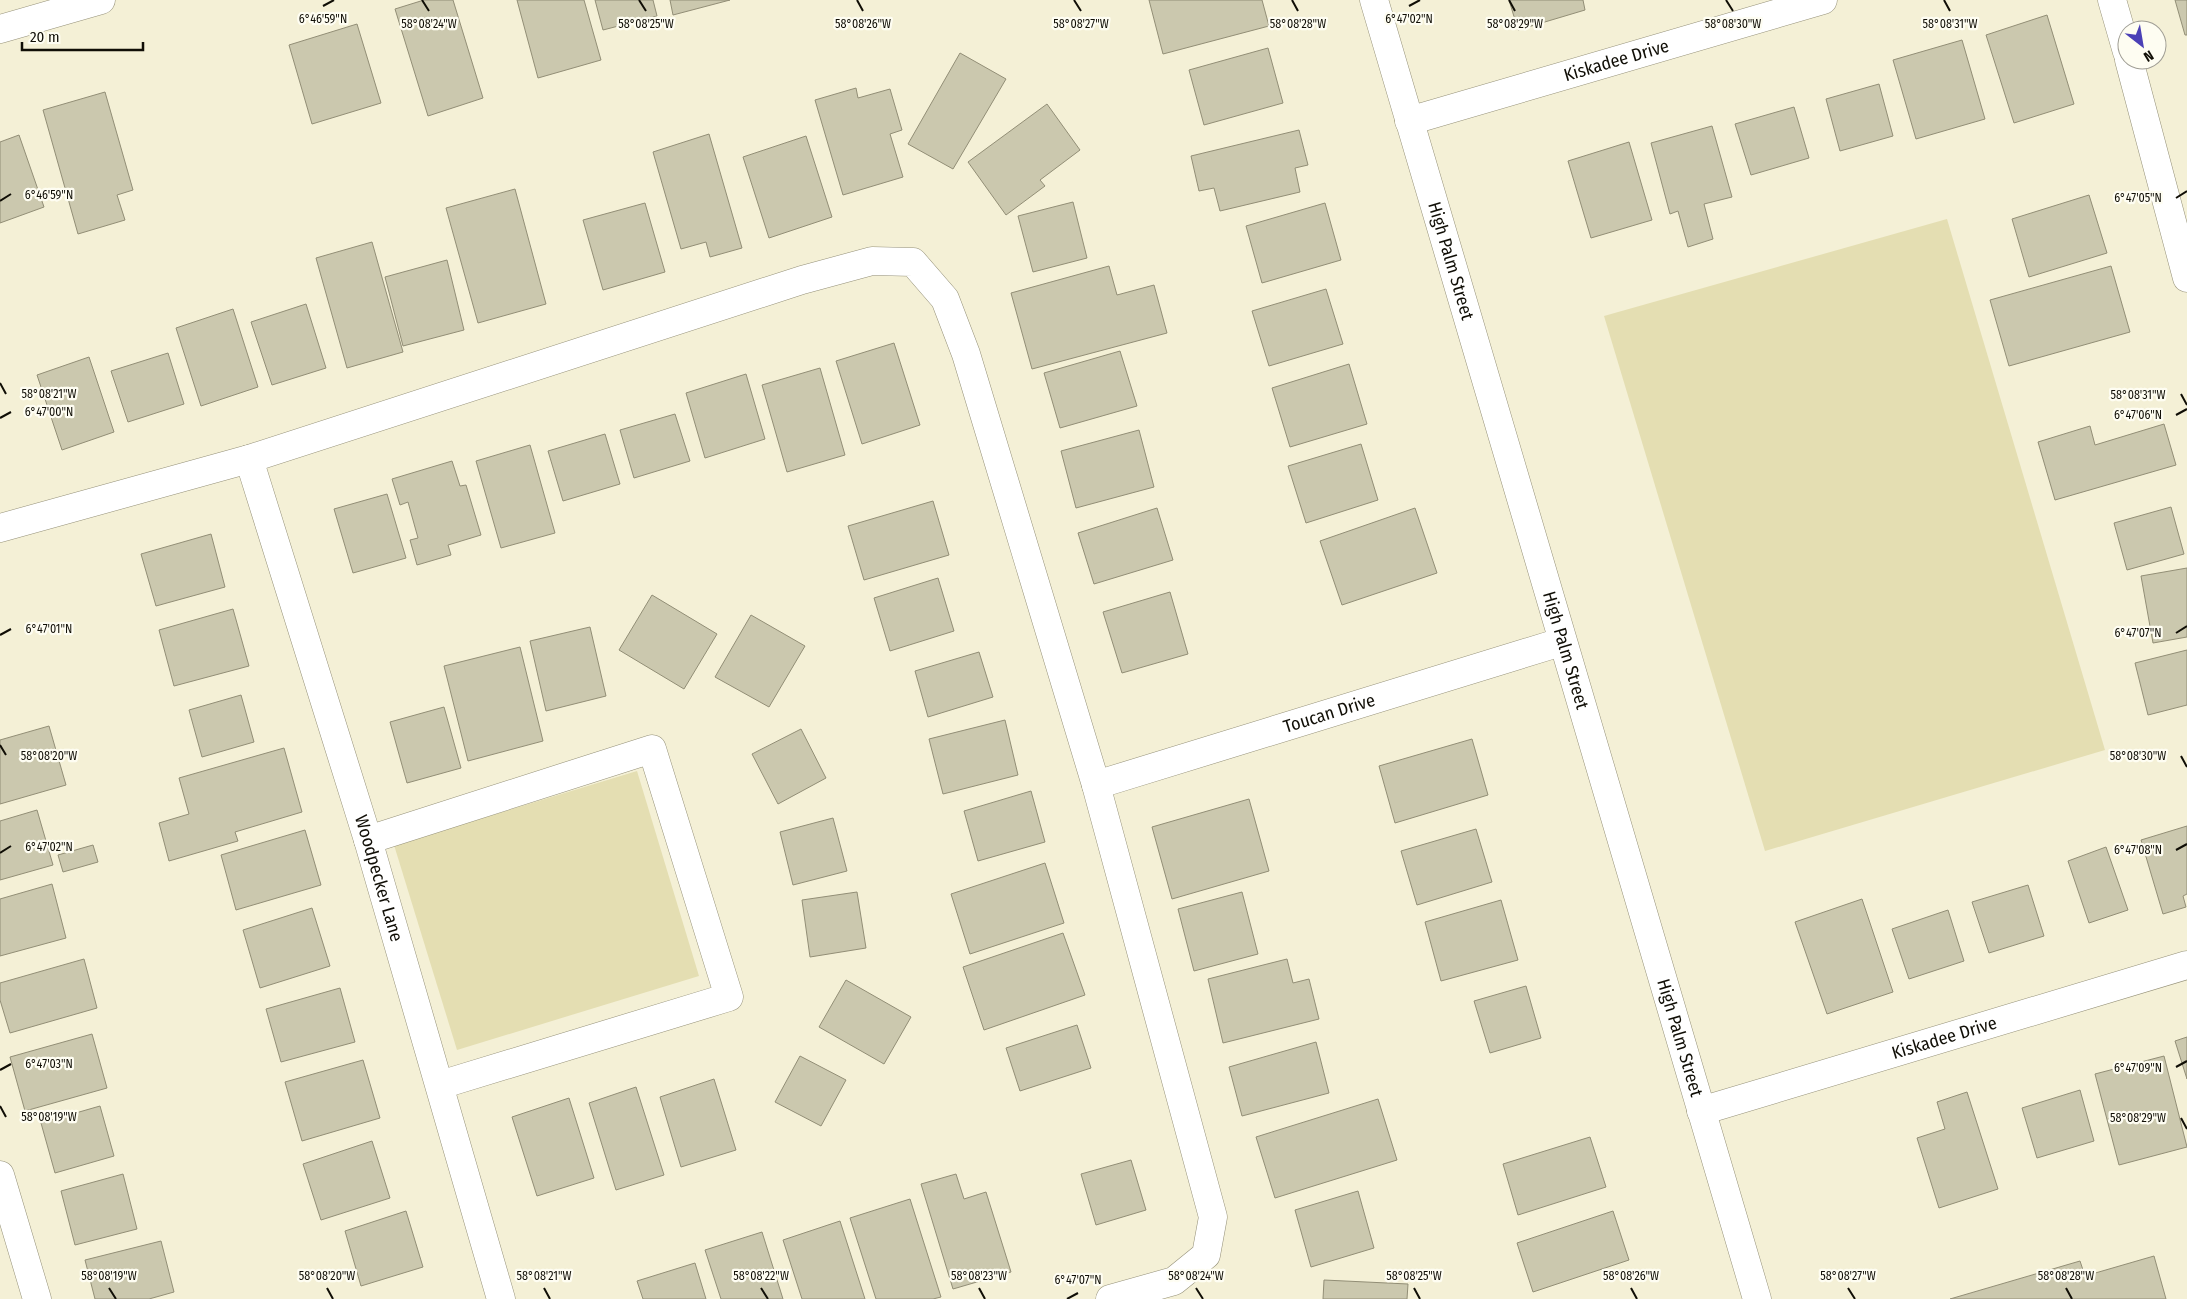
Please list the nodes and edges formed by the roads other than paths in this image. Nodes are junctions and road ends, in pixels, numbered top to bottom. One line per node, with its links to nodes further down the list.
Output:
1 (101, 0): 6 (street)
2 (1374, 0): 8 (street, High Palm Street)
3 (1823, 0): 8 (street, Kiskadee Drive)
4 (2112, 0): 5 (street)
5 (2118, 20)
6 (0, 29)
7 (2132, 70): 9 (street)
8 (1409, 122): 12 (street, High Palm Street)
9 (2187, 278)
10 (249, 459): 11 (street); 13 (street); 14 (street, Woodpecker Lane)
11 (0, 528)
12 (1562, 642): 13 (street, Toucan Drive); 17 (street, High Palm Street)
13 (1096, 785): 21 (street)
14 (368, 840): 16 (street, Woodpecker Lane); 16 (street)
15 (2187, 965): 17 (street, Kiskadee Drive)
16 (440, 1086): 20 (street, Woodpecker Lane)
17 (1701, 1111): 22 (street, High Palm Street)
18 (0, 1175): 19 (street)
19 (37, 1299)
20 (501, 1299)
21 (1110, 1299)
22 (1757, 1299)

